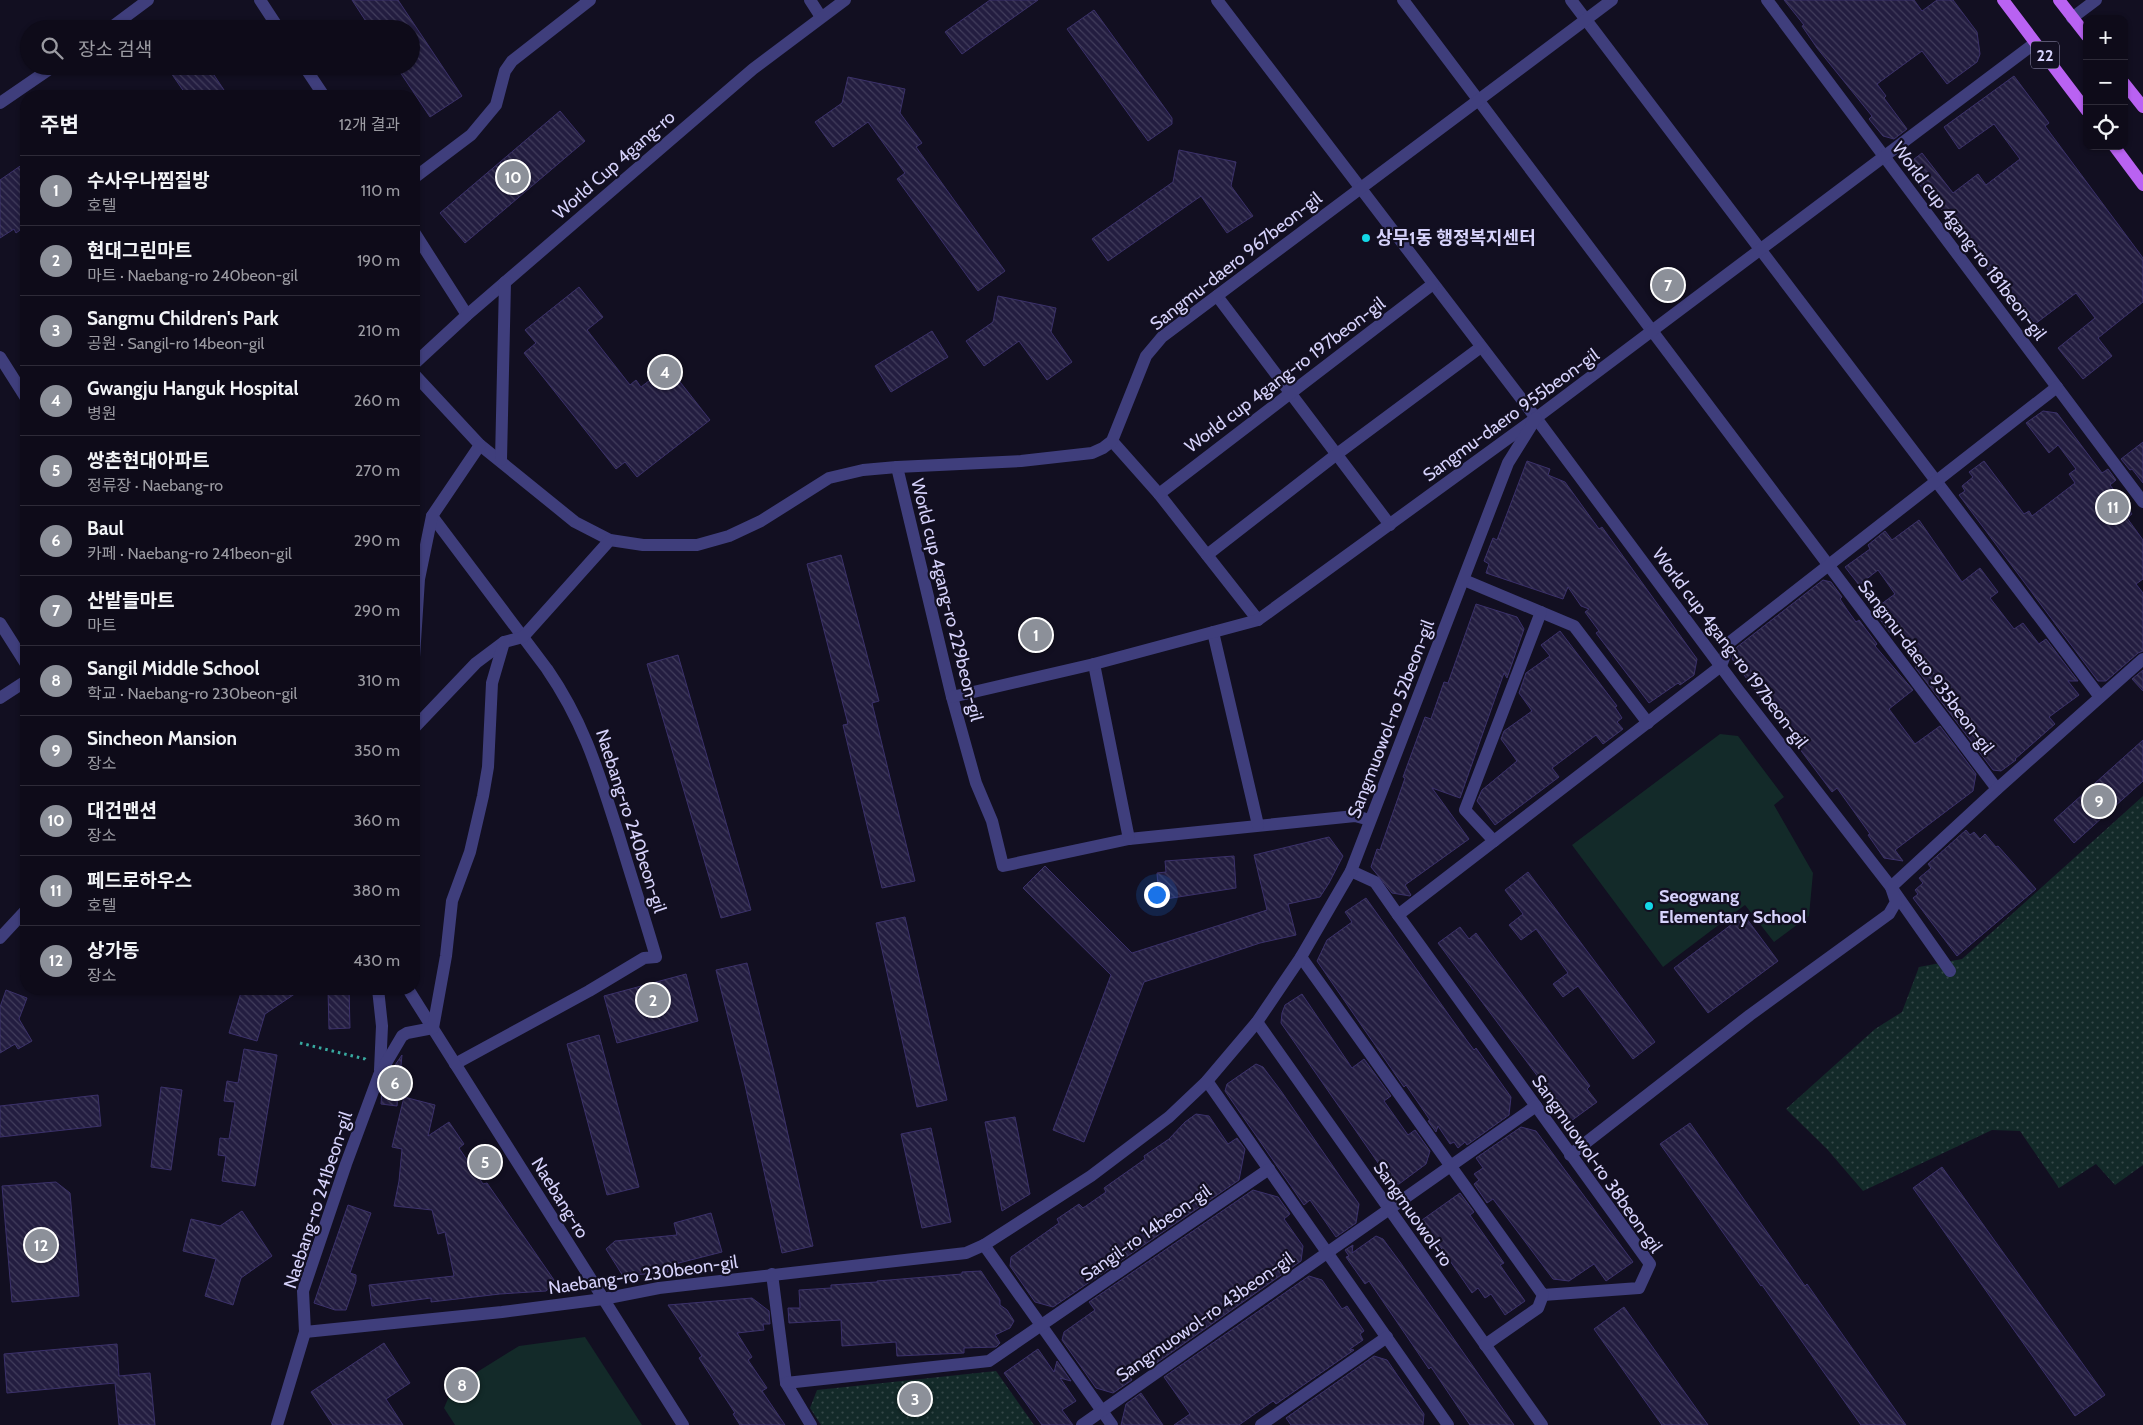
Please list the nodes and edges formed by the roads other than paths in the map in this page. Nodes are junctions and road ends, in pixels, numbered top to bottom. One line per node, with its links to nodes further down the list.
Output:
1 (148, 0): 16 (street)
2 (260, 0): 17 (street)
3 (590, 0): 31 (street)
4 (810, 0): 14 (street)
5 (845, 0): 14 (street, World Cup 4gang-ro)
6 (1217, 0): 33 (street, World cup 4gang-ro 197beon-gil)
7 (1403, 0): 25 (street)
8 (1571, 0): 18 (street)
9 (1612, 0): 18 (street, Sangmu-daero 967beon-gil)
10 (1767, 0): 30 (street, World cup 4gang-ro 181beon-gil)
11 (2003, 0): 20 (main road, 22)
12 (2059, 0): 15 (main road, 22)
13 (2096, 0): 15 (street)
14 (820, 17): 36 (street, World Cup 4gang-ro)
15 (2072, 18): 19 (main road, 22)
16 (121, 20)
17 (273, 20)
18 (1586, 20): 25 (street, Sangmu-daero 967beon-gil); 35 (street)
19 (2083, 31)
20 (2035, 43): 27 (main road, 22); 30 (street, Sangmu-daero 955beon-gil)
21 (41, 75): 26 (street)
22 (310, 75): 24 (street)
23 (2128, 88): 28 (main road)
24 (320, 90)
25 (1478, 100): 33 (street, Sangmu-daero 967beon-gil); 40 (street)
26 (0, 104)
27 (2083, 106)
28 (2143, 107)
29 (2117, 150): 32 (main road)
30 (1885, 157): 35 (street, Sangmu-daero 955beon-gil); 45 (street, World cup 4gang-ro 181beon-gil)
31 (420, 174)
32 (2143, 185)
33 (1360, 188): 37 (street, World cup 4gang-ro 197beon-gil); 38 (street, Sangmu-daero 967beon-gil)
34 (420, 241): 39 (street)
35 (1761, 250): 40 (street, Sangmu-daero 955beon-gil); 54 (street)
36 (505, 282): 39 (street, World Cup 4gang-ro); 52 (street)
37 (1433, 284): 41 (street, World cup 4gang-ro 197beon-gil); 47 (street, World cup 4gang-ro 197beon-gil)
38 (1217, 296): 47 (street); 49 (street, Sangmu-daero 967beon-gil)
39 (467, 315): 43 (street, World Cup 4gang-ro)
40 (1652, 332): 48 (street, Sangmu-daero 955beon-gil); 61 (street)
41 (1481, 347): 48 (street, World cup 4gang-ro 197beon-gil); 51 (street)
42 (0, 357): 46 (street)
43 (420, 358)
44 (420, 380): 50 (street, World cup 4gang-ro 229beon-gil)
45 (2057, 387): 54 (street); 56 (street, World cup 4gang-ro 181beon-gil)
46 (20, 389)
47 (1290, 393): 51 (street); 55 (street, World cup 4gang-ro 197beon-gil)
48 (1536, 418): 58 (street, Sangmu-daero 955beon-gil); 63 (street, Sangmuowol-ro 52beon-gil); 73 (street, World cup 4gang-ro 197beon-gil)
49 (1112, 440): 53 (street); 55 (street)
50 (480, 445): 52 (street, World cup 4gang-ro 229beon-gil); 57 (street)
51 (1337, 454): 58 (street); 60 (street)
52 (501, 460): 59 (street, World cup 4gang-ro 229beon-gil)
53 (896, 467): 59 (street, World cup 4gang-ro 229beon-gil); 75 (street, World cup 4gang-ro 229beon-gil)
54 (1936, 482): 61 (street); 76 (street)
55 (1159, 494): 60 (street)
56 (2143, 502)
57 (432, 516): 62 (street); 68 (street, Naebang-ro 240beon-gil)
58 (1390, 525): 65 (street, Sangmu-daero 955beon-gil)
59 (610, 540): 68 (street)
60 (1207, 555): 65 (street)
61 (1827, 566): 73 (street); 80 (street, Sangmu-daero 935beon-gil)
62 (420, 574)
63 (1464, 580): 64 (street); 81 (street, Sangmuowol-ro 52beon-gil)
64 (1541, 612): 79 (street); 84 (street)
65 (1258, 620): 67 (street, Sangmu-daero 955beon-gil)
66 (0, 623): 70 (street)
67 (1213, 632): 72 (street, Sangmu-daero 955beon-gil); 82 (street)
68 (524, 638): 69 (street); 96 (street, Naebang-ro 240beon-gil)
69 (504, 642): 78 (street); 95 (street)
70 (20, 655)
71 (2143, 659): 76 (street)
72 (1094, 664): 75 (street, Sangmu-daero 955beon-gil); 83 (street)
73 (1721, 666): 79 (street); 86 (street, World cup 4gang-ro 197beon-gil)
74 (20, 686): 77 (street)
75 (952, 697): 83 (street, World cup 4gang-ro 229beon-gil)
76 (2100, 697): 80 (street)
77 (0, 698)
78 (420, 722)
79 (1648, 724): 84 (street)
80 (1996, 789): 86 (street)
81 (1370, 820): 82 (street, World cup 4gang-ro 229beon-gil); 85 (street, Sangmuowol-ro 52beon-gil)
82 (1258, 825): 83 (street, World cup 4gang-ro 229beon-gil)
83 (1130, 839)
84 (1494, 841): 87 (street)
85 (1351, 871): 87 (street, Sangmuowol-ro 38beon-gil); 90 (street, Sangmuowol-ro 52beon-gil)
86 (1891, 887): 91 (street, World cup 4gang-ro 197beon-gil); 100 (street)
87 (1398, 915): 99 (street, Sangmuowol-ro 38beon-gil)
88 (20, 916): 89 (street)
89 (0, 938)
90 (1301, 957): 94 (street, Sangmuowol-ro 52beon-gil); 101 (street)
91 (1950, 970)
92 (379, 995): 97 (street, Naebang-ro 241beon-gil)
93 (412, 995): 95 (street, Naebang-ro)
94 (1257, 1022): 98 (street, Sangmuowol-ro 52beon-gil); 103 (street, Sangmuowol-ro)
95 (432, 1028): 96 (street, Naebang-ro); 97 (street, Naebang-ro 241beon-gil)
96 (456, 1064): 108 (street, Naebang-ro)
97 (379, 1074): 110 (street, Naebang-ro 241beon-gil)
98 (1208, 1081): 102 (street); 104 (street, Naebang-ro 230beon-gil)
99 (1536, 1106): 100 (street, Sangmuowol-ro 38beon-gil); 101 (street, Sangmuowol-ro 43beon-gil)
100 (1570, 1155): 107 (street, Sangmuowol-ro 38beon-gil)
101 (1452, 1166): 103 (street, Sangmuowol-ro 43beon-gil); 107 (street)
102 (1269, 1170): 105 (street); 109 (street, Sangil-ro 14beon-gil)
103 (1388, 1209): 105 (street, Sangmuowol-ro 43beon-gil); 112 (street, Sangmuowol-ro)
104 (984, 1245): 106 (street, Naebang-ro 230beon-gil); 109 (street)
105 (1327, 1252): 111 (street); 114 (street, Sangmuowol-ro 43beon-gil)
106 (772, 1274): 108 (street, Naebang-ro 230beon-gil); 113 (street)
107 (1544, 1295): 112 (street)
108 (603, 1299): 110 (street, Naebang-ro 230beon-gil); 117 (street, Naebang-ro)
109 (1043, 1325): 113 (street, Sangil-ro 14beon-gil); 114 (street)
110 (305, 1332): 116 (street, Naebang-ro 241beon-gil)
111 (1387, 1337): 115 (street); 121 (street)
112 (1485, 1346): 122 (street, Sangmuowol-ro)
113 (786, 1383): 118 (street)
114 (1103, 1411): 119 (street, Sangmuowol-ro 43beon-gil); 120 (street)
115 (1443, 1423)
116 (277, 1425)
117 (684, 1425)
118 (811, 1425)
119 (1082, 1425)
120 (1112, 1425)
121 (1261, 1425)
122 (1542, 1425)

